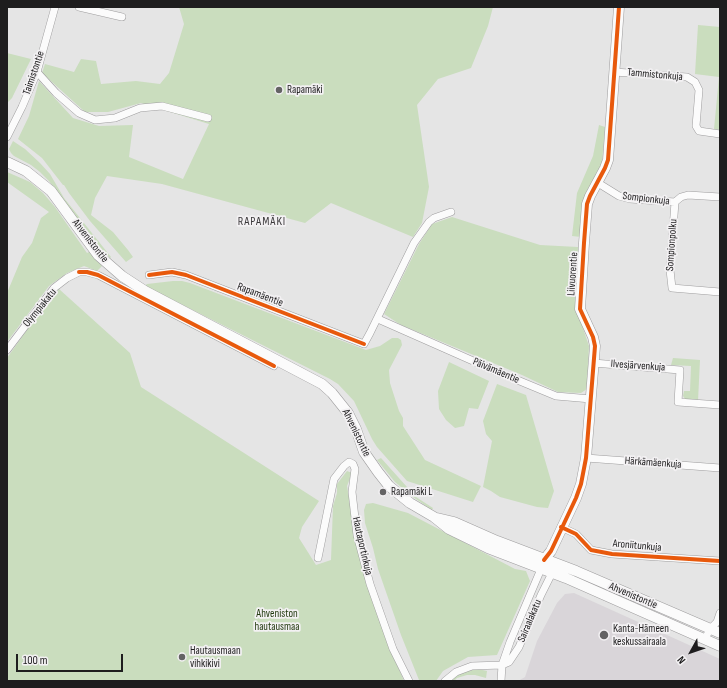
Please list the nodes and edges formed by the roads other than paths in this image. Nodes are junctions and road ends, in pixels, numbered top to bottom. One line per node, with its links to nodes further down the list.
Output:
1 (55, 7): 5 (street, Taimistontie)
2 (79, 7): 4 (street)
3 (619, 7): 6 (main road, Liivuorentie)
4 (122, 17)
5 (37, 72): 7 (street); 9 (street, Taimistontie)
6 (614, 72): 8 (street, Tammistonkuja); 11 (main road, Liivuorentie)
7 (208, 118)
8 (720, 134)
9 (7, 137)
10 (7, 162): 29 (main road, Ahvenistontie)
11 (598, 183): 13 (street, Sompionkuja); 19 (main road, Liivuorentie)
12 (720, 197): 13 (street, Sompionkuja)
13 (675, 202): 16 (street, Sompionpolku)
14 (451, 212): 17 (street, Rapamäentie)
15 (149, 275): 17 (street, Rapamäentie)
16 (720, 292)
17 (378, 319): 21 (street, Päivämäentie)
18 (7, 350): 20 (street, Olympiakatu)
19 (593, 363): 21 (main road, Liivuorentie); 22 (street, Ilvesjärvenkuja)
20 (274, 366)
21 (591, 399): 23 (main road, Liivuorentie)
22 (720, 405)
23 (586, 458): 24 (street, Härkämäenkuja); 25 (main road, Liivuorentie)
24 (720, 468)
25 (561, 527): 26 (main road, Liivuorentie); 28 (street, Aroniitunkuja)
26 (551, 551): 29 (main road, Liivuorentie); 30 (main road)
27 (318, 558): 37 (street, Hautaportinkuja)
28 (720, 561)
29 (543, 564): 30 (main road, Ahvenistontie); 36 (street, Sairaalakatu)
30 (554, 568): 32 (main road, Ahvenistontie); 34 (main road, Ahvenistontie); 36 (street, Sairaalakatu)
31 (720, 613): 32 (street)
32 (710, 629): 33 (main road, Ahvenistontie); 34 (street)
33 (720, 633)
34 (705, 639): 35 (main road, Ahvenistontie)
35 (720, 646)
36 (502, 665): 38 (street); 39 (street, Sairaalakatu)
37 (409, 681)
38 (445, 681)
39 (501, 681)

